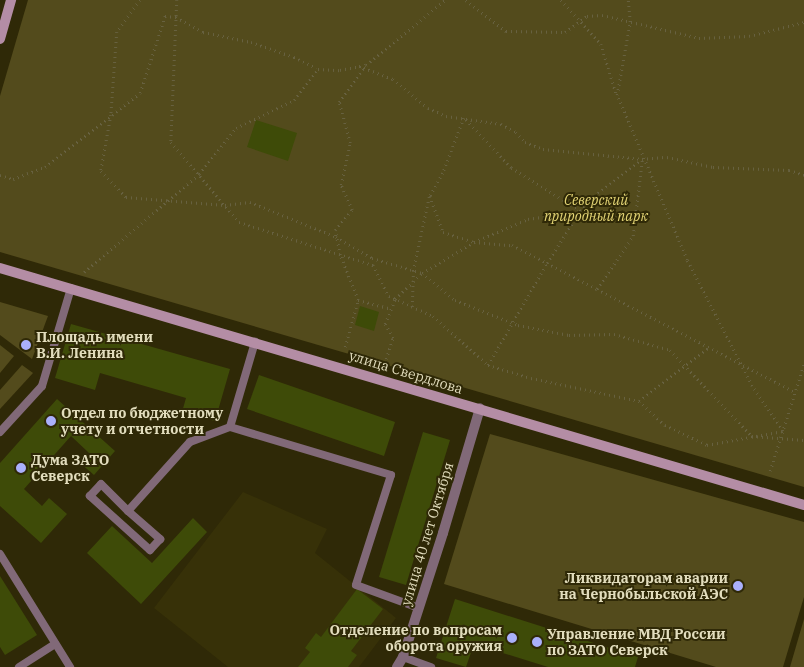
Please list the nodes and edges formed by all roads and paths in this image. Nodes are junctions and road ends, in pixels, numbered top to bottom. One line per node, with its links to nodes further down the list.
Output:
1 (11, 0): 12 (street)
2 (140, 0): 16 (path)
3 (177, 0): 8 (path)
4 (445, 0): 13 (path)
5 (466, 0): 9 (path)
6 (561, 0): 9 (path)
7 (628, 0): 10 (path)
8 (176, 17): 14 (path); 16 (path); 20 (path)
9 (580, 22): 10 (path); 15 (path)
10 (630, 22): 11 (path); 15 (path)
11 (804, 22)
12 (0, 39)
13 (365, 66): 14 (path); 17 (path); 26 (path)
14 (318, 69): 20 (path)
15 (617, 95): 18 (path)
16 (110, 115): 19 (path); 23 (path)
17 (464, 118): 18 (path); 22 (path); 25 (path)
18 (642, 160): 21 (path); 25 (path); 36 (path); 47 (path)
19 (0, 174)
20 (199, 174): 23 (path); 24 (path)
21 (804, 175)
22 (430, 196): 27 (path); 31 (path)
23 (166, 202): 24 (path); 32 (path)
24 (225, 205): 26 (path); 28 (path)
25 (580, 211): 27 (path); 29 (path)
26 (336, 237): 28 (path); 31 (path)
27 (474, 242): 29 (path); 33 (path)
28 (340, 255): 37 (path); 38 (path)
29 (547, 264): 36 (path); 41 (path)
30 (0, 268): 35 (street, улица Свердлова)
31 (413, 271): 33 (path); 34 (path)
32 (84, 272)
33 (422, 273): 34 (path); 41 (path)
34 (413, 282): 37 (path); 39 (path)
35 (71, 288): 42 (street, улица Свердлова); 55 (lane)
36 (597, 289): 44 (path)
37 (395, 299): 39 (path); 40 (path)
38 (358, 300): 40 (path); 43 (path)
39 (412, 307): 49 (path)
40 (391, 309): 45 (path)
41 (513, 323): 46 (path); 49 (path)
42 (255, 342): 52 (street, улица Свердлова); 53 (lane)
43 (345, 347)
44 (709, 347): 46 (path); 47 (path)
45 (386, 360)
46 (685, 363): 51 (path); 56 (path)
47 (740, 363): 50 (path); 54 (path)
48 (804, 364): 50 (path)
49 (488, 365): 51 (path)
50 (796, 392): 54 (path)
51 (639, 401): 56 (path)
52 (480, 408): 60 (street, улица Свердлова); 63 (street, улица 40 лет Октября)
53 (230, 427): 61 (lane); 63 (lane)
54 (783, 431): 56 (path); 57 (path)
55 (0, 432)
56 (752, 436): 57 (path)
57 (780, 439): 58 (path); 59 (path)
58 (804, 440)
59 (770, 471)
60 (804, 504)
61 (128, 510): 61 (lane)
62 (0, 554): 64 (lane)
63 (419, 608): 65 (street, улица 40 лет Октября)
64 (55, 644): 66 (lane); 67 (lane)
65 (403, 657): 68 (street, улица 40 лет Октября); 69 (lane)
66 (19, 667)
67 (70, 667)
68 (397, 667)
69 (431, 667)

